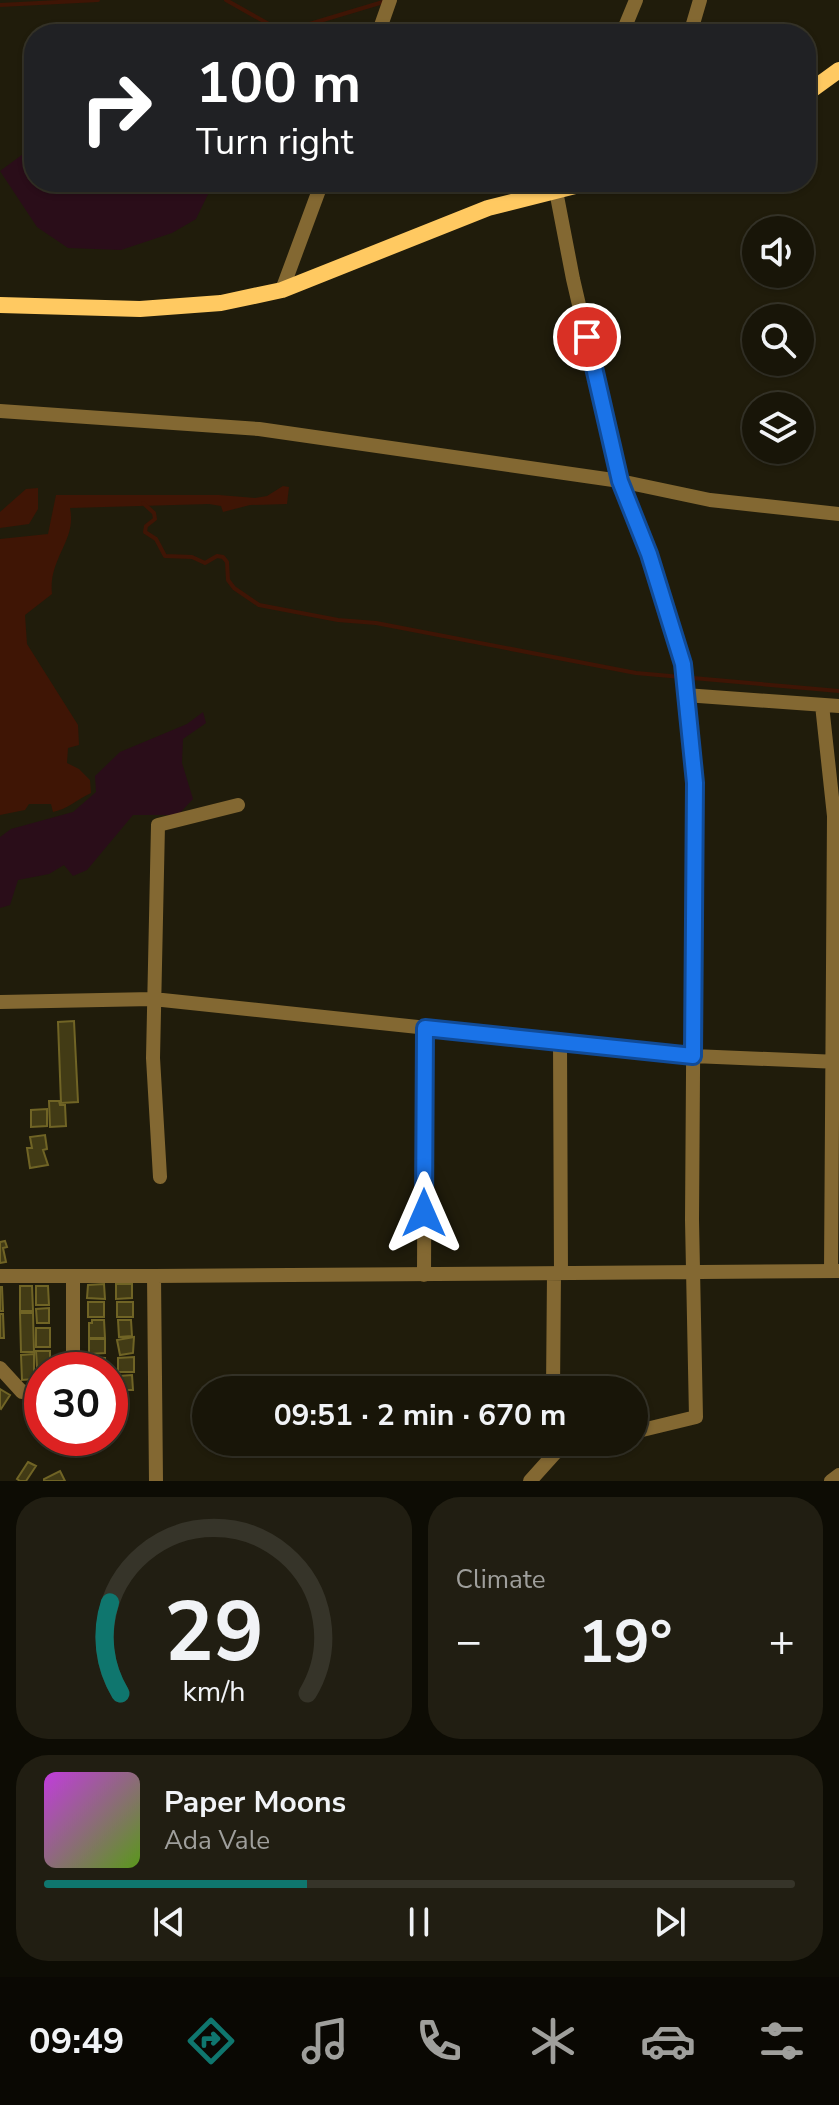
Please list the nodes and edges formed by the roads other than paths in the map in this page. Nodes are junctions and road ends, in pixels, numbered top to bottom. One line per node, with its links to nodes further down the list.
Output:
1 (636, 0): 5 (street)
2 (700, 0): 6 (street)
3 (389, 2): 4 (street)
4 (381, 24)
5 (626, 24)
6 (693, 24)
7 (839, 70): 8 (main road)
8 (816, 87)
9 (318, 192): 12 (street)
10 (545, 192): 12 (main road)
11 (564, 192): 15 (street)
12 (282, 290): 13 (main road)
13 (0, 305)
14 (0, 411): 15 (street)
15 (620, 481): 16 (street); 17 (street)
16 (839, 514)
17 (684, 684): 18 (street); 25 (street)
18 (822, 705): 19 (street); 26 (street)
19 (839, 706)
20 (238, 805): 21 (street)
21 (153, 999): 22 (street); 23 (street); 27 (street)
22 (0, 1002)
23 (425, 1028): 24 (street); 31 (street)
24 (560, 1042): 25 (street); 30 (street)
25 (693, 1056): 26 (street); 28 (street)
26 (835, 1062): 29 (street)
27 (160, 1177)
28 (694, 1271): 29 (street); 30 (street); 39 (street)
29 (835, 1271)
30 (558, 1273): 31 (street); 37 (street)
31 (424, 1275): 33 (street)
32 (0, 1276): 34 (street)
33 (154, 1276): 34 (street); 42 (street)
34 (73, 1277): 35 (street)
35 (73, 1352)
36 (0, 1368): 38 (street)
37 (554, 1376)
38 (24, 1392)
39 (648, 1429)
40 (552, 1456): 43 (street)
41 (839, 1475): 44 (street)
42 (156, 1481)
43 (530, 1481)
44 (831, 1481)

